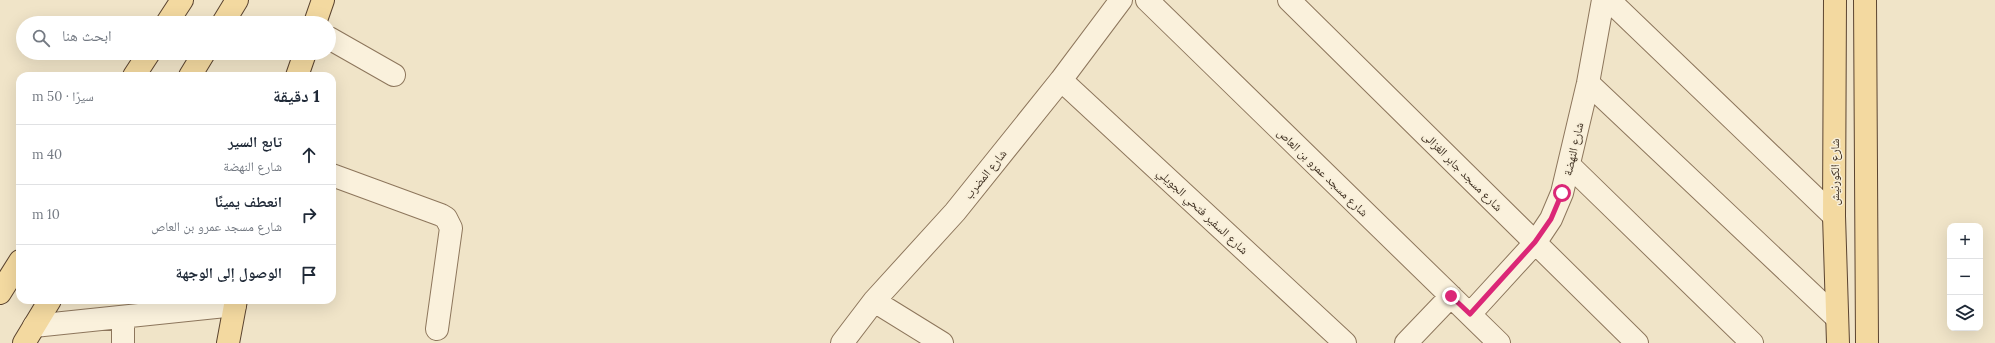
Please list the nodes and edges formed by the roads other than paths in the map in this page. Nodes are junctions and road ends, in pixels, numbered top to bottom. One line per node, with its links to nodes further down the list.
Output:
1 (182, 0): 11 (main road)
2 (237, 0): 12 (main road)
3 (323, 0): 13 (main road)
4 (1121, 0): 22 (street, شارع المضرب)
5 (1147, 0): 30 (street, شارع مسجد عمرو بن العاص)
6 (1289, 0): 27 (street, شارع مسجد جابر الغزالى)
7 (1603, 0): 23 (street, شارع النهضة)
8 (1610, 0): 26 (street)
9 (1834, 0): 26 (main road, شارع الكورنيش)
10 (1865, 0): 50 (main road)
11 (172, 16)
12 (227, 16)
13 (317, 16)
14 (336, 42): 21 (street)
15 (144, 60): 18 (main road)
16 (200, 60): 19 (main road)
17 (303, 60): 20 (main road)
18 (137, 72)
19 (192, 72)
20 (298, 72)
21 (394, 75)
22 (1061, 80): 31 (street, شارع المضرب); 44 (street, شارع السفير فتحي الجويلي)
23 (1588, 83): 24 (street, شارع النهضة); 37 (street)
24 (1569, 165): 27 (street, شارع النهضة); 48 (street)
25 (336, 176): 38 (street)
26 (1834, 216): 37 (main road, شارع الكورنيش)
27 (1535, 242): 35 (street, شارع النهضة); 47 (street, شارع مسجد جابر الغزالى)
28 (16, 267): 29 (main road)
29 (0, 293)
30 (1451, 296): 35 (street, شارع مسجد عمرو بن العاص); 45 (street)
31 (874, 301): 42 (street, شارع المضرب); 43 (street)
32 (48, 304): 39 (main road)
33 (227, 304): 36 (street)
34 (235, 304): 41 (main road)
35 (1470, 314): 46 (street, شارع مسجد عمرو بن العاص)
36 (123, 317): 39 (street); 40 (street)
37 (1838, 318): 49 (main road, شارع الكورنيش)
38 (437, 329)
39 (29, 335)
40 (123, 343)
41 (228, 343)
42 (842, 343)
43 (942, 343)
44 (1345, 343)
45 (1406, 343)
46 (1499, 343)
47 (1637, 343)
48 (1752, 343)
49 (1838, 343)
50 (1867, 343)

